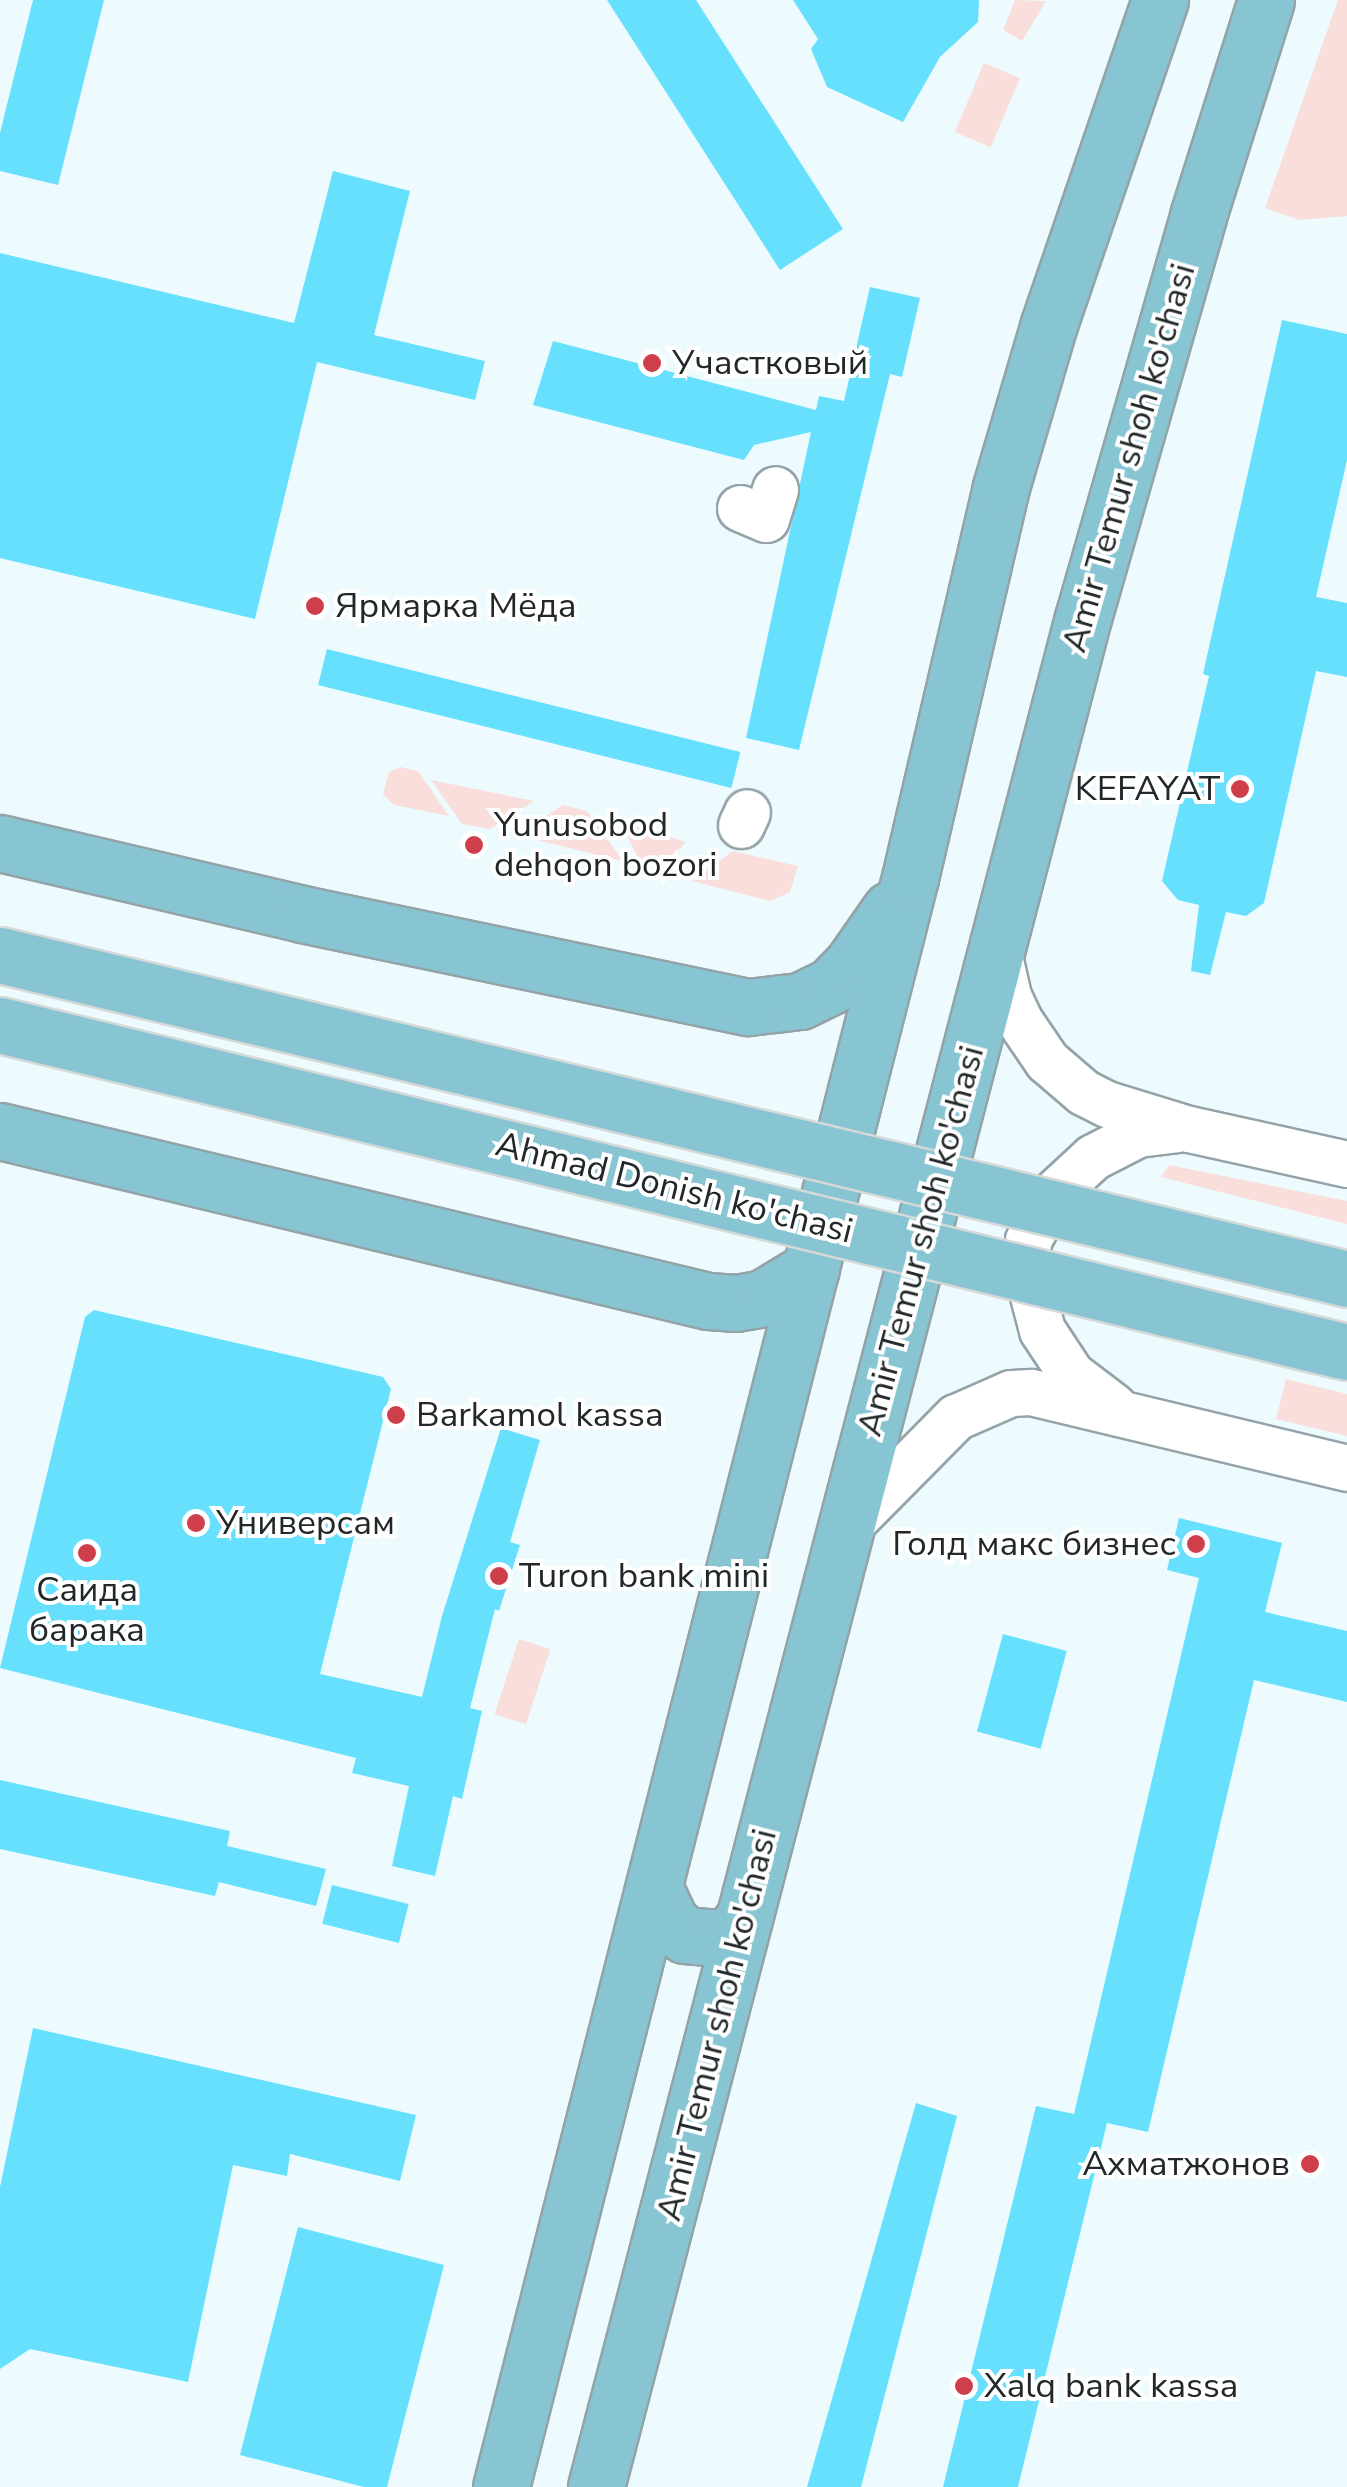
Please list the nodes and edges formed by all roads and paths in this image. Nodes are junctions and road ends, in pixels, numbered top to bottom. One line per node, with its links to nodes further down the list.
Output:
1 (1160, 0): 4 (main road)
2 (1266, 0): 5 (main road, Amir Temur shoh ko'chasi)
3 (0, 843): 4 (main road)
4 (910, 878): 11 (main road)
5 (997, 947): 8 (street); 16 (main road, Amir Temur shoh ko'chasi)
6 (0, 955): 12 (main road, Ahmad Donish ko'chasi, bridge)
7 (0, 1025): 13 (main road, Ahmad Donish ko'chasi, bridge)
8 (1189, 1129): 10 (street); 14 (street)
9 (0, 1131): 11 (main road)
10 (1347, 1164)
11 (811, 1269): 17 (main road)
12 (1347, 1279)
13 (1347, 1352)
14 (1137, 1416): 15 (street); 16 (street)
15 (1347, 1468)
16 (846, 1529): 18 (main road, Amir Temur shoh ko'chasi)
17 (654, 1886): 18 (main road); 19 (main road)
18 (744, 1918): 20 (main road, Amir Temur shoh ko'chasi)
19 (501, 2487)
20 (596, 2487)

